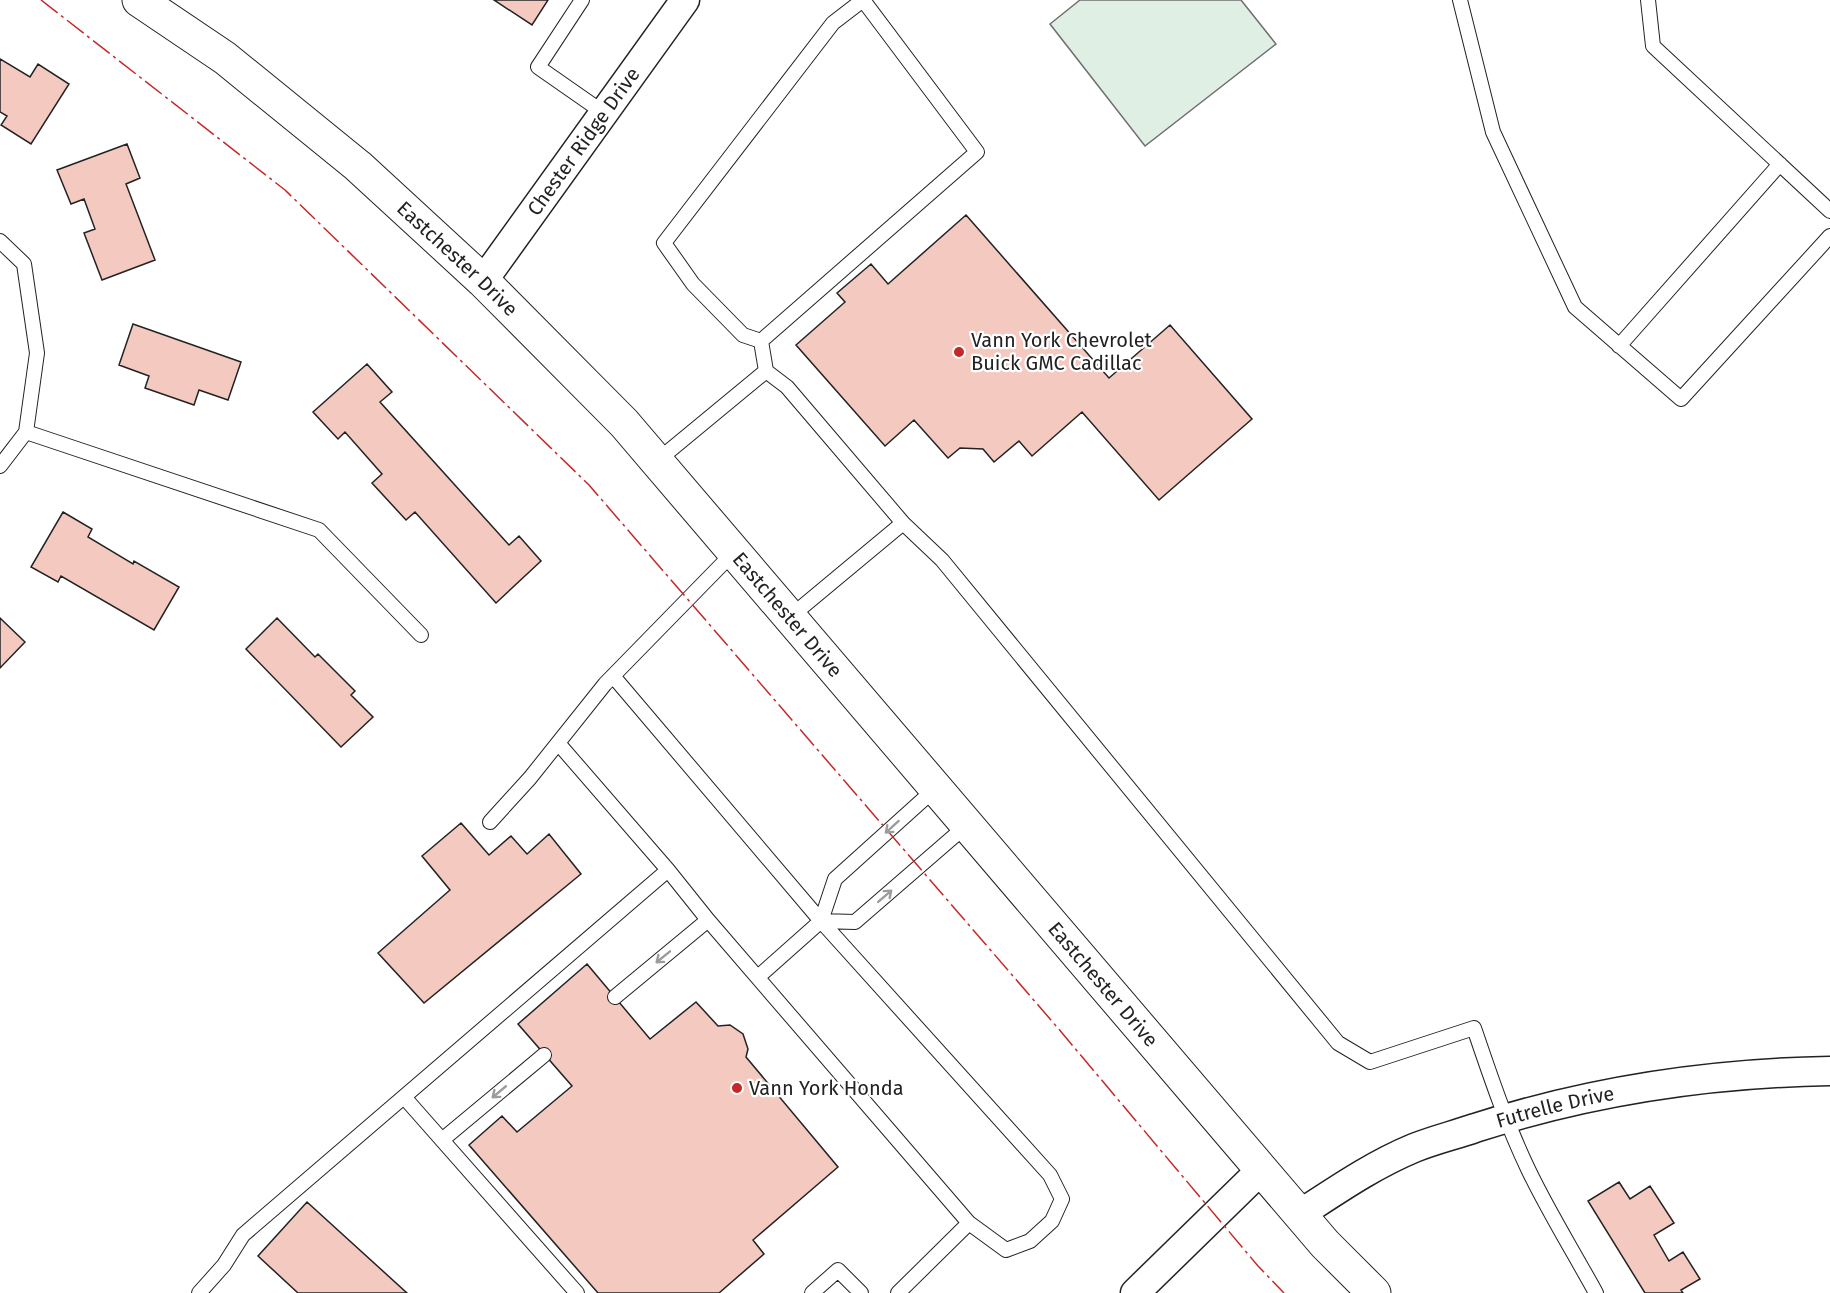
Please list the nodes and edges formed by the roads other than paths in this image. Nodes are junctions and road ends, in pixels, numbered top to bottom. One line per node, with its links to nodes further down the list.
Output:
1 (139, 0): 11 (main road, Eastchester Drive)
2 (582, 0): 6 (lane)
3 (685, 0): 6 (street, Chester Ridge Drive)
4 (1460, 0): 13 (lane)
5 (1648, 0): 7 (lane)
6 (604, 113): 11 (street, Chester Ridge Drive)
7 (1780, 164): 8 (lane); 13 (lane)
8 (1830, 211)
9 (1830, 236): 13 (lane)
10 (0, 241): 15 (lane)
11 (483, 281): 16 (main road, Eastchester Drive)
12 (761, 341): 12 (lane); 14 (lane)
13 (1619, 346)
14 (766, 371): 16 (lane); 18 (lane)
15 (26, 432): 17 (lane); 21 (lane)
16 (657, 461): 19 (main road, Eastchester Drive)
17 (0, 466)
18 (903, 523): 20 (lane); 35 (lane)
19 (734, 552): 20 (main road, Eastchester Drive); 22 (lane)
20 (790, 617): 24 (main road, Eastchester Drive)
21 (421, 635)
22 (613, 676): 23 (lane); 29 (lane)
23 (558, 743): 25 (lane); 27 (lane)
24 (936, 788): 26 (main road, Eastchester Drive); 29 (lane, one-way to 29)
25 (490, 822)
26 (967, 825): 29 (lane, one-way to 26); 37 (main road, Eastchester Drive)
27 (668, 870): 28 (lane); 34 (lane)
28 (708, 920): 30 (lane); 31 (lane, one-way to 31)
29 (821, 921): 30 (lane); 39 (lane)
30 (758, 977): 39 (lane)
31 (615, 997)
32 (544, 1054): 36 (lane, one-way to 36)
33 (1830, 1071): 35 (street, Futrelle Drive)
34 (404, 1097): 36 (lane); 40 (lane)
35 (1505, 1119): 38 (street, Futrelle Drive); 47 (lane)
36 (442, 1140): 41 (lane)
37 (1261, 1170): 38 (main road, Eastchester Drive); 45 (street)
38 (1300, 1214): 46 (main road, Eastchester Drive)
39 (969, 1223): 44 (lane)
40 (199, 1293)
41 (577, 1293)
42 (812, 1293): 43 (lane)
43 (861, 1293)
44 (898, 1293)
45 (1135, 1293)
46 (1374, 1293)
47 (1596, 1293)

